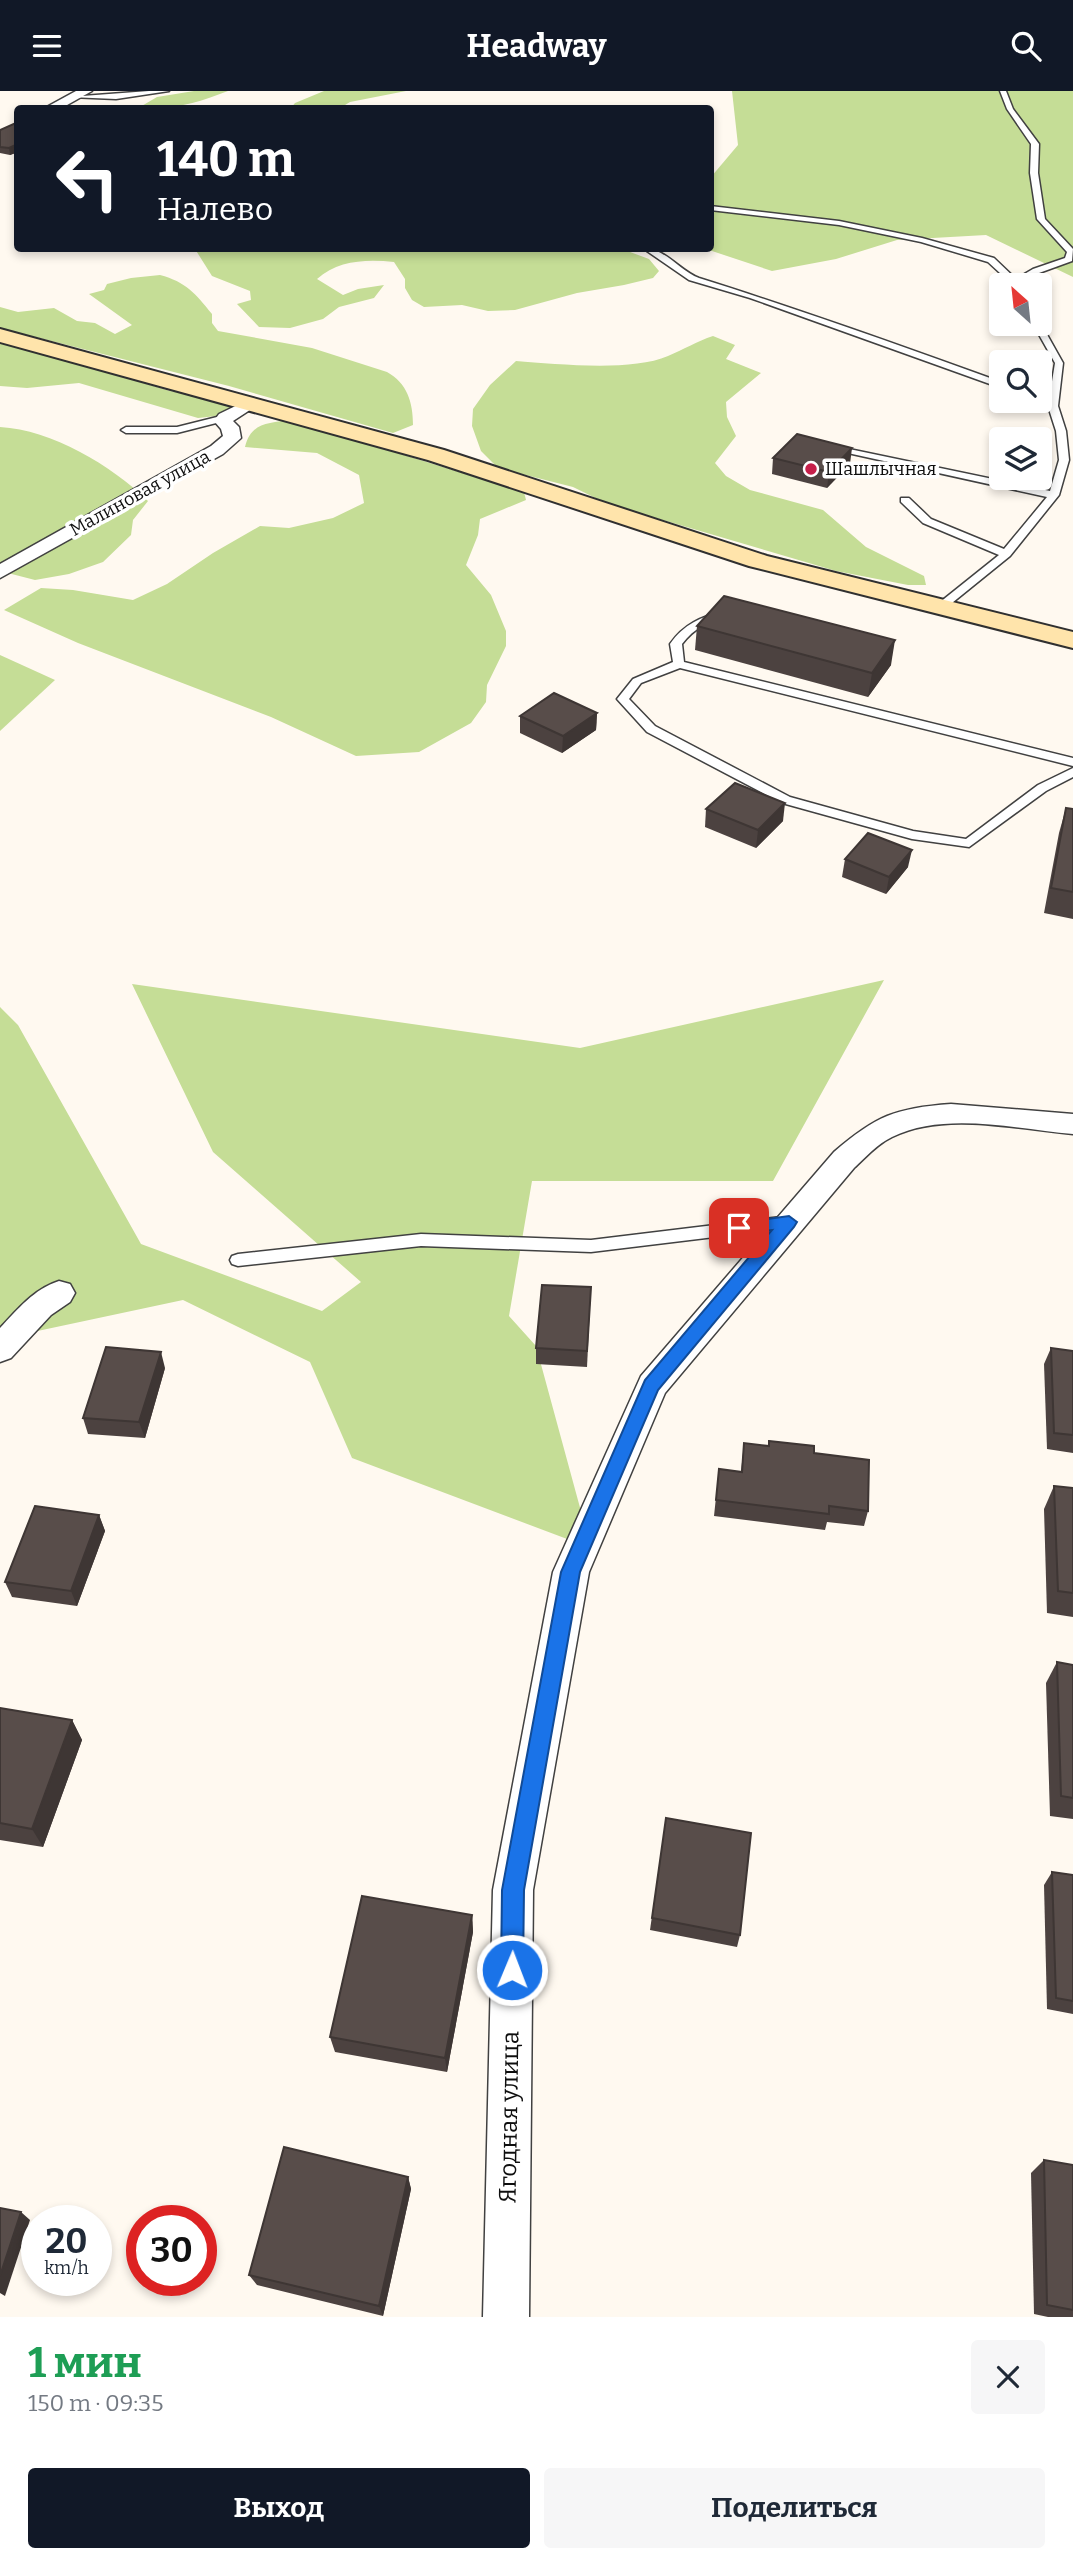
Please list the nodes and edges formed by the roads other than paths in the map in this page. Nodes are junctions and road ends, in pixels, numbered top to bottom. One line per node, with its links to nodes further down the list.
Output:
1 (86, 91): 4 (street)
2 (166, 91): 4 (lane)
3 (1003, 91): 9 (lane)
4 (72, 97): 5 (street)
5 (57, 105)
6 (714, 208): 8 (lane)
7 (653, 252): 12 (lane)
8 (1005, 273)
9 (1033, 273)
10 (0, 335): 13 (main road)
11 (1044, 336): 14 (lane)
12 (989, 382)
13 (250, 404): 15 (street); 22 (main road)
14 (1053, 406): 18 (lane)
15 (225, 418): 16 (lane); 21 (street, Малиновая улица)
16 (126, 430)
17 (825, 447): 18 (lane)
18 (1054, 495): 20 (lane)
19 (905, 500): 20 (lane)
20 (1006, 554): 22 (lane)
21 (0, 572)
22 (943, 605): 24 (main road)
23 (730, 613): 25 (lane)
24 (1073, 639)
25 (679, 664): 26 (lane); 27 (lane)
26 (1073, 762)
27 (1073, 772)
28 (1073, 1124): 29 (street, Ягодная улица)
29 (789, 1222): 30 (lane); 33 (street, Ягодная улица)
30 (238, 1260)
31 (59, 1293): 32 (street)
32 (0, 1349)
33 (506, 2317)

